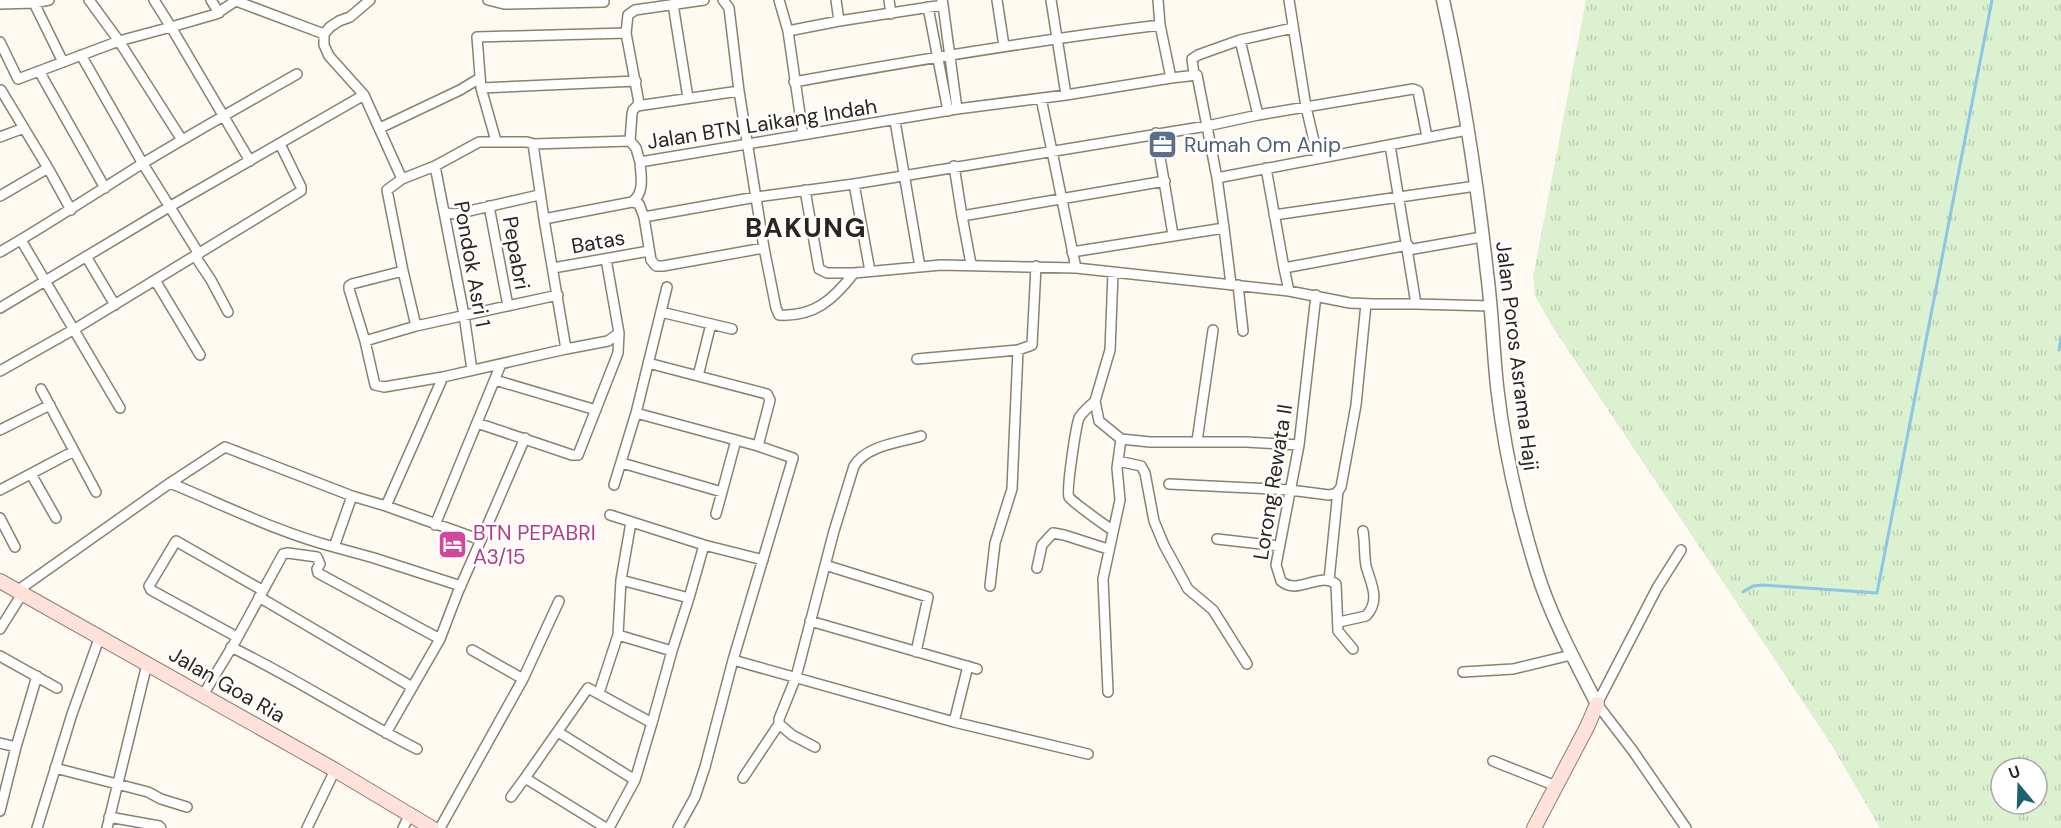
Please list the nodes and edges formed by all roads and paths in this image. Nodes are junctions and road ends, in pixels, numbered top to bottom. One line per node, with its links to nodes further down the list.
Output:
1 (49, 0): 22 (street)
2 (89, 0): 36 (street)
3 (154, 0): 29 (street)
4 (211, 0): 25 (street)
5 (370, 0): 33 (street)
6 (488, 0): 18 (street)
7 (704, 0): 23 (street)
8 (723, 0): 52 (street)
9 (778, 0): 31 (street)
10 (836, 0): 27 (street)
11 (889, 0): 26 (street)
12 (997, 0): 38 (street)
13 (1051, 0): 34 (street)
14 (1158, 0): 28 (street)
15 (1289, 0): 30 (street)
16 (1443, 0): 66 (street, Jalan Poros Asrama Haji)
17 (237, 1): 25 (street); 33 (street)
18 (540, 1): 19 (street)
19 (604, 2)
20 (943, 2): 24 (street); 39 (street)
21 (0, 3): 22 (street)
22 (34, 3): 42 (street)
23 (674, 4): 32 (street); 55 (street)
24 (928, 7): 26 (street); 41 (street)
25 (219, 13): 29 (street)
26 (891, 14): 27 (street)
27 (839, 21): 31 (street)
28 (1160, 25): 34 (street); 46 (street)
29 (171, 27): 36 (street); 61 (street)
30 (1293, 28): 35 (street); 58 (street)
31 (788, 31): 49 (street)
32 (626, 33): 48 (street); 50 (street)
33 (324, 34): 53 (street)
34 (1058, 37): 38 (street); 54 (street)
35 (1240, 40): 45 (street); 60 (street)
36 (119, 41): 40 (street); 71 (street)
37 (0, 42): 47 (street)
38 (1004, 46): 39 (street)
39 (950, 54): 41 (street); 59 (street)
40 (81, 55): 42 (street); 82 (street)
41 (936, 56): 49 (street); 59 (street)
42 (63, 62): 43 (street)
43 (39, 71): 47 (street); 93 (street)
44 (297, 74): 61 (street)
45 (1194, 74): 46 (street, Jalan BTN Laikang Indah); 63 (street)
46 (1171, 78): 54 (street, Jalan BTN Laikang Indah)
47 (18, 79): 51 (street)
48 (636, 81): 50 (street); 57 (street)
49 (794, 82): 68 (street)
50 (481, 83): 65 (street); 72 (street)
51 (1, 90): 64 (street)
52 (739, 91): 55 (street); 76 (street)
53 (364, 95): 65 (street); 74 (street)
54 (1066, 95): 56 (street, Jalan BTN Laikang Indah)
55 (688, 98): 57 (street)
56 (1041, 98): 59 (street, Jalan BTN Laikang Indah); 78 (street)
57 (637, 106): 73 (street)
58 (1306, 107): 60 (street); 70 (street); 79 (street)
59 (953, 110): 62 (street, Jalan BTN Laikang Indah)
60 (1258, 114): 63 (street)
61 (223, 116): 71 (street); 80 (street)
62 (895, 121): 68 (street, Jalan BTN Laikang Indah); 87 (street)
63 (1207, 126): 67 (street); 88 (street)
64 (24, 128): 69 (street); 85 (street)
65 (380, 128): 89 (street)
66 (1467, 130): 70 (street); 92 (street, Jalan Poros Asrama Haji)
67 (1156, 134): 78 (street); 90 (street)
68 (803, 135): 76 (street, Jalan BTN Laikang Indah)
69 (0, 137)
70 (1427, 138): 77 (street)
71 (182, 140): 82 (street)
72 (496, 141): 75 (street); 83 (street)
73 (630, 141): 75 (street); 81 (street)
74 (280, 144): 80 (street); 118 (street)
75 (533, 144): 95 (street)
76 (747, 145): 81 (street, Jalan BTN Laikang Indah); 98 (street)
77 (1390, 146): 79 (street); 97 (street)
78 (1051, 151): 84 (street); 99 (street)
79 (1318, 158): 86 (street)
80 (250, 161): 102 (street)
81 (640, 162): 100 (street, Jalan BTN Laikang Indah)
82 (142, 164): 93 (street); 102 (street)
83 (435, 166): 89 (street); 104 (street, Pondok Asri 1)
84 (954, 166): 87 (street); 106 (street)
85 (48, 168): 96 (street); 103 (street)
86 (1266, 168): 88 (street); 105 (street)
87 (904, 175): 91 (street); 122 (street)
88 (1217, 178): 109 (street)
89 (402, 179): 127 (street)
90 (1165, 182): 99 (street); 110 (street)
91 (854, 184): 94 (street); 128 (street)
92 (1476, 186): 97 (street); 111 (street, Jalan Poros Asrama Haji)
93 (105, 188): 103 (street)
94 (805, 190): 98 (street); 129 (street)
95 (539, 195): 101 (street); 108 (street)
96 (0, 196)
97 (1400, 196): 105 (street); 114 (street)
98 (756, 197): 107 (street); 113 (street)
99 (1063, 200): 106 (street); 117 (street)
100 (632, 202): 107 (street); 108 (street)
101 (489, 206): 104 (street); 141 (street, Pepabri)
102 (169, 207): 118 (street); 119 (street)
103 (71, 210): 112 (street)
104 (445, 213): 146 (street, Pondok Asri 1)
105 (1274, 215): 126 (street)
106 (962, 216): 121 (street)
107 (644, 217): 115 (street)
108 (544, 219): 124 (street)
109 (1224, 228): 110 (street); 133 (street)
110 (1173, 235): 117 (street)
111 (1482, 237): 114 (street); 142 (street, Jalan Poros Asrama Haji)
112 (21, 240): 116 (street); 132 (street)
113 (764, 248): 115 (street); 129 (street)
114 (1408, 248): 126 (street); 139 (street)
115 (649, 251): 120 (street, Batas)
116 (0, 252)
117 (1072, 252): 125 (street)
118 (197, 255): 131 (street); 144 (street)
119 (87, 258): 132 (street); 140 (street)
120 (606, 259): 124 (street, Batas); 153 (street)
121 (971, 264): 122 (street); 123 (street)
122 (920, 267): 128 (street)
123 (1036, 267): 125 (street); 156 (street)
124 (553, 268): 136 (street)
125 (1076, 268): 130 (street)
126 (1284, 268): 135 (street)
127 (403, 271): 148 (street); 154 (street)
128 (870, 271): 129 (street)
129 (854, 273)
130 (1113, 273): 133 (street); 167 (street)
131 (155, 280): 140 (street); 157 (street)
132 (46, 281): 143 (street); 149 (street)
133 (1235, 285): 135 (street); 152 (street)
134 (667, 287): 145 (street)
135 (1289, 291): 137 (street)
136 (558, 295): 141 (street); 155 (street)
137 (1316, 295): 138 (street); 179 (street, Lorong Rewata II)
138 (1366, 304): 139 (street); 192 (street)
139 (1416, 304): 142 (street)
140 (115, 305): 149 (street)
141 (508, 306): 146 (street)
142 (1491, 306): 235 (street, Jalan Poros Asrama Haji)
143 (0, 308)
144 (228, 312)
145 (661, 312): 147 (street); 159 (street)
146 (464, 315): 148 (street); 161 (street, Pondok Asri 1)
147 (711, 324): 150 (street); 163 (street)
148 (416, 326): 154 (street)
149 (75, 329): 162 (street); 169 (street)
150 (732, 329)
151 (1213, 330): 178 (street)
152 (1243, 331)
153 (619, 333): 155 (street); 170 (street)
154 (365, 341): 164 (street)
155 (566, 349): 160 (street)
156 (1018, 350): 158 (street); 218 (street)
157 (200, 355)
158 (917, 359)
159 (648, 363): 163 (street); 171 (street)
160 (501, 364): 161 (street); 165 (street)
161 (472, 370): 164 (street)
162 (0, 371)
163 (698, 376): 180 (street)
164 (443, 377): 194 (street)
165 (495, 381): 170 (street); 172 (street)
166 (41, 389): 168 (street)
167 (1095, 401): 176 (street); 201 (street)
168 (50, 405): 173 (street); 181 (street)
169 (120, 408)
170 (596, 410): 175 (street)
171 (636, 413): 177 (street); 183 (street)
172 (477, 423): 175 (street); 200 (street)
173 (0, 430)
174 (921, 436): 212 (street)
175 (525, 438): 204 (street)
176 (1121, 439): 178 (street); 182 (street)
177 (736, 440): 180 (street); 191 (street)
178 (1197, 441): 179 (street)
179 (1299, 445): 189 (street, Lorong Rewata II)
180 (758, 446): 211 (street)
181 (74, 451): 184 (street); 190 (street)
182 (1118, 461): 201 (street); 239 (street)
183 (622, 463): 186 (street); 191 (street)
184 (31, 474): 188 (street); 198 (street)
185 (170, 483): 193 (street); 208 (street); 219 (street)
186 (614, 484)
187 (1169, 484): 189 (street)
188 (0, 490)
189 (1290, 490): 192 (street); 206 (street, Lorong Rewata II)
190 (96, 492)
191 (722, 492): 195 (street)
192 (1338, 492): 215 (street)
193 (352, 496): 194 (street); 208 (street)
194 (386, 506): 200 (street)
195 (716, 514)
196 (610, 515): 199 (street)
197 (0, 518): 207 (street)
198 (56, 518)
199 (631, 522): 205 (street); 214 (street)
200 (435, 525): 204 (street)
201 (1113, 530): 209 (street)
202 (1363, 531): 224 (street)
203 (1217, 539): 206 (street)
204 (481, 540): 217 (street)
205 (704, 545): 211 (street); 221 (street)
206 (1279, 546): 215 (street, Lorong Rewata II)
207 (15, 547)
208 (334, 547): 217 (street)
209 (1108, 549): 213 (street); 246 (street)
210 (1681, 550): 249 (street)
211 (763, 560): 237 (street)
212 (825, 565): 223 (street); 234 (street)
213 (1037, 568)
214 (621, 580): 221 (street); 226 (street)
215 (1329, 580): 224 (street)
216 (0, 581): 219 (main road, Jalan Goa Ria)
217 (461, 586): 229 (street)
218 (990, 586)
219 (19, 593): 225 (street); 227 (main road, Jalan Goa Ria)
220 (260, 593): 228 (street); 228 (street); 229 (street); 244 (street)
221 (689, 598): 233 (street)
222 (559, 601): 243 (street)
223 (810, 621): 234 (street); 242 (street)
224 (1339, 622): 231 (street)
225 (0, 629)
226 (618, 635): 233 (street); 247 (street)
227 (100, 636): 238 (main road, Jalan Goa Ria); 261 (street)
228 (237, 637): 230 (street)
229 (440, 639): 244 (street)
230 (231, 647): 248 (street); 254 (street)
231 (1353, 649)
232 (472, 650): 243 (street)
233 (672, 651): 251 (street)
234 (916, 652): 250 (street)
235 (1571, 655): 240 (street); 249 (street, Jalan Poros Asrama Haji)
236 (0, 656): 241 (street)
237 (733, 660): 242 (street); 281 (street)
238 (147, 664): 248 (main road, Jalan Goa Ria); 266 (street)
239 (1247, 664)
240 (1463, 672)
241 (37, 676): 245 (street); 256 (street)
242 (796, 677): 250 (street); 252 (street)
243 (523, 679): 279 (street)
244 (412, 687): 254 (street)
245 (57, 688)
246 (1108, 692)
247 (599, 693): 251 (street); 253 (street)
248 (202, 695): 262 (main road, Jalan Goa Ria)
249 (1597, 704): 267 (main road); 283 (street)
250 (954, 722): 259 (street)
251 (652, 723): 265 (street)
252 (779, 724): 257 (street); 264 (street)
253 (558, 732): 263 (street); 265 (street)
254 (386, 733): 258 (street)
255 (0, 742): 256 (street)
256 (16, 747): 270 (street)
257 (815, 747)
258 (417, 749)
259 (1088, 754)
260 (1493, 761): 267 (street)
261 (55, 768): 266 (street); 273 (street)
262 (335, 770): 271 (main road, Jalan Goa Ria); 276 (street)
263 (525, 778): 268 (street); 280 (street)
264 (743, 778)
265 (635, 780): 280 (street)
266 (118, 783): 269 (street); 272 (street)
267 (1556, 786): 282 (main road)
268 (511, 797)
269 (187, 807)
270 (0, 811)
271 (410, 814): 277 (street); 278 (main road, Jalan Goa Ria)
272 (109, 817): 274 (street); 275 (street)
273 (37, 828)
274 (107, 828)
275 (161, 828)
276 (308, 828)
277 (403, 828)
278 (432, 828)
279 (440, 828)
280 (607, 828)
281 (678, 828)
282 (1534, 828)
283 (1686, 828)

